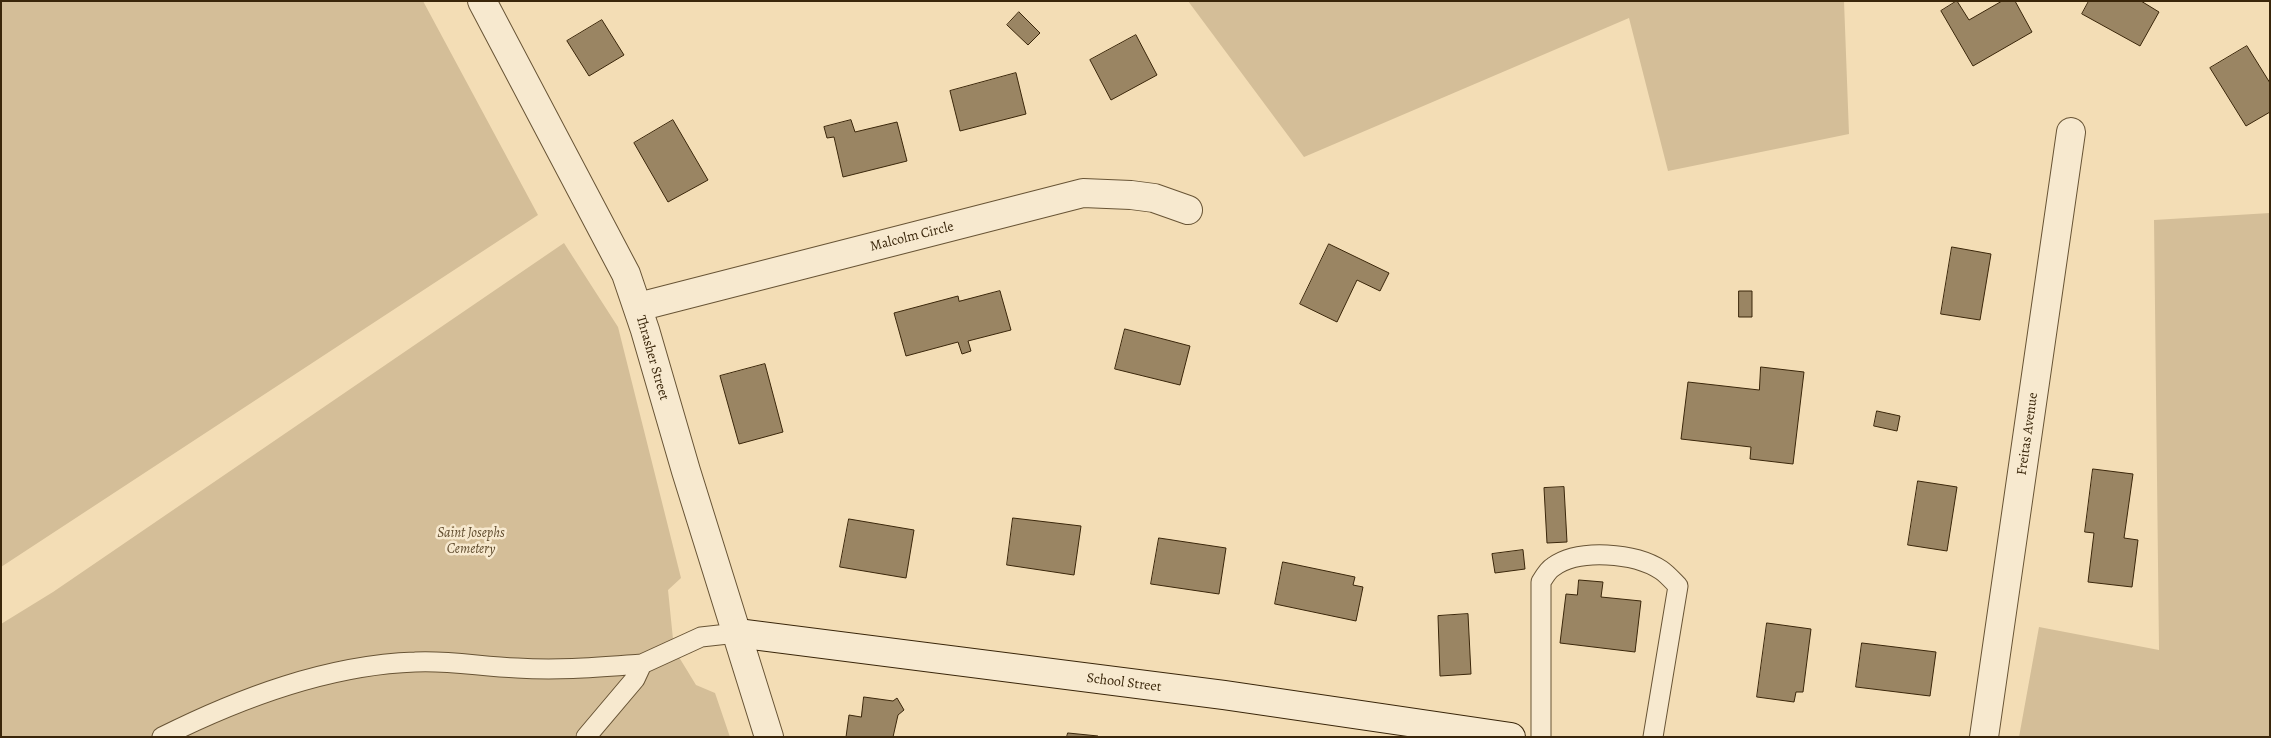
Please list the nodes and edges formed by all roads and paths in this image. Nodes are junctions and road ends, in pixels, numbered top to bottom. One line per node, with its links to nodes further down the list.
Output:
1 (482, 1): 4 (street, Thrasher Street)
2 (2071, 132): 13 (street, Freitas Avenue)
3 (1188, 210): 4 (street, Malcolm Circle)
4 (638, 307): 5 (street, Thrasher Street)
5 (737, 633): 6 (lane); 9 (street, Thrasher Street); 10 (street, School Street)
6 (642, 664): 7 (lane); 8 (lane)
7 (162, 737)
8 (586, 737)
9 (769, 737)
10 (1511, 737)
11 (1542, 737): 12 (lane)
12 (1653, 737)
13 (1984, 737)

